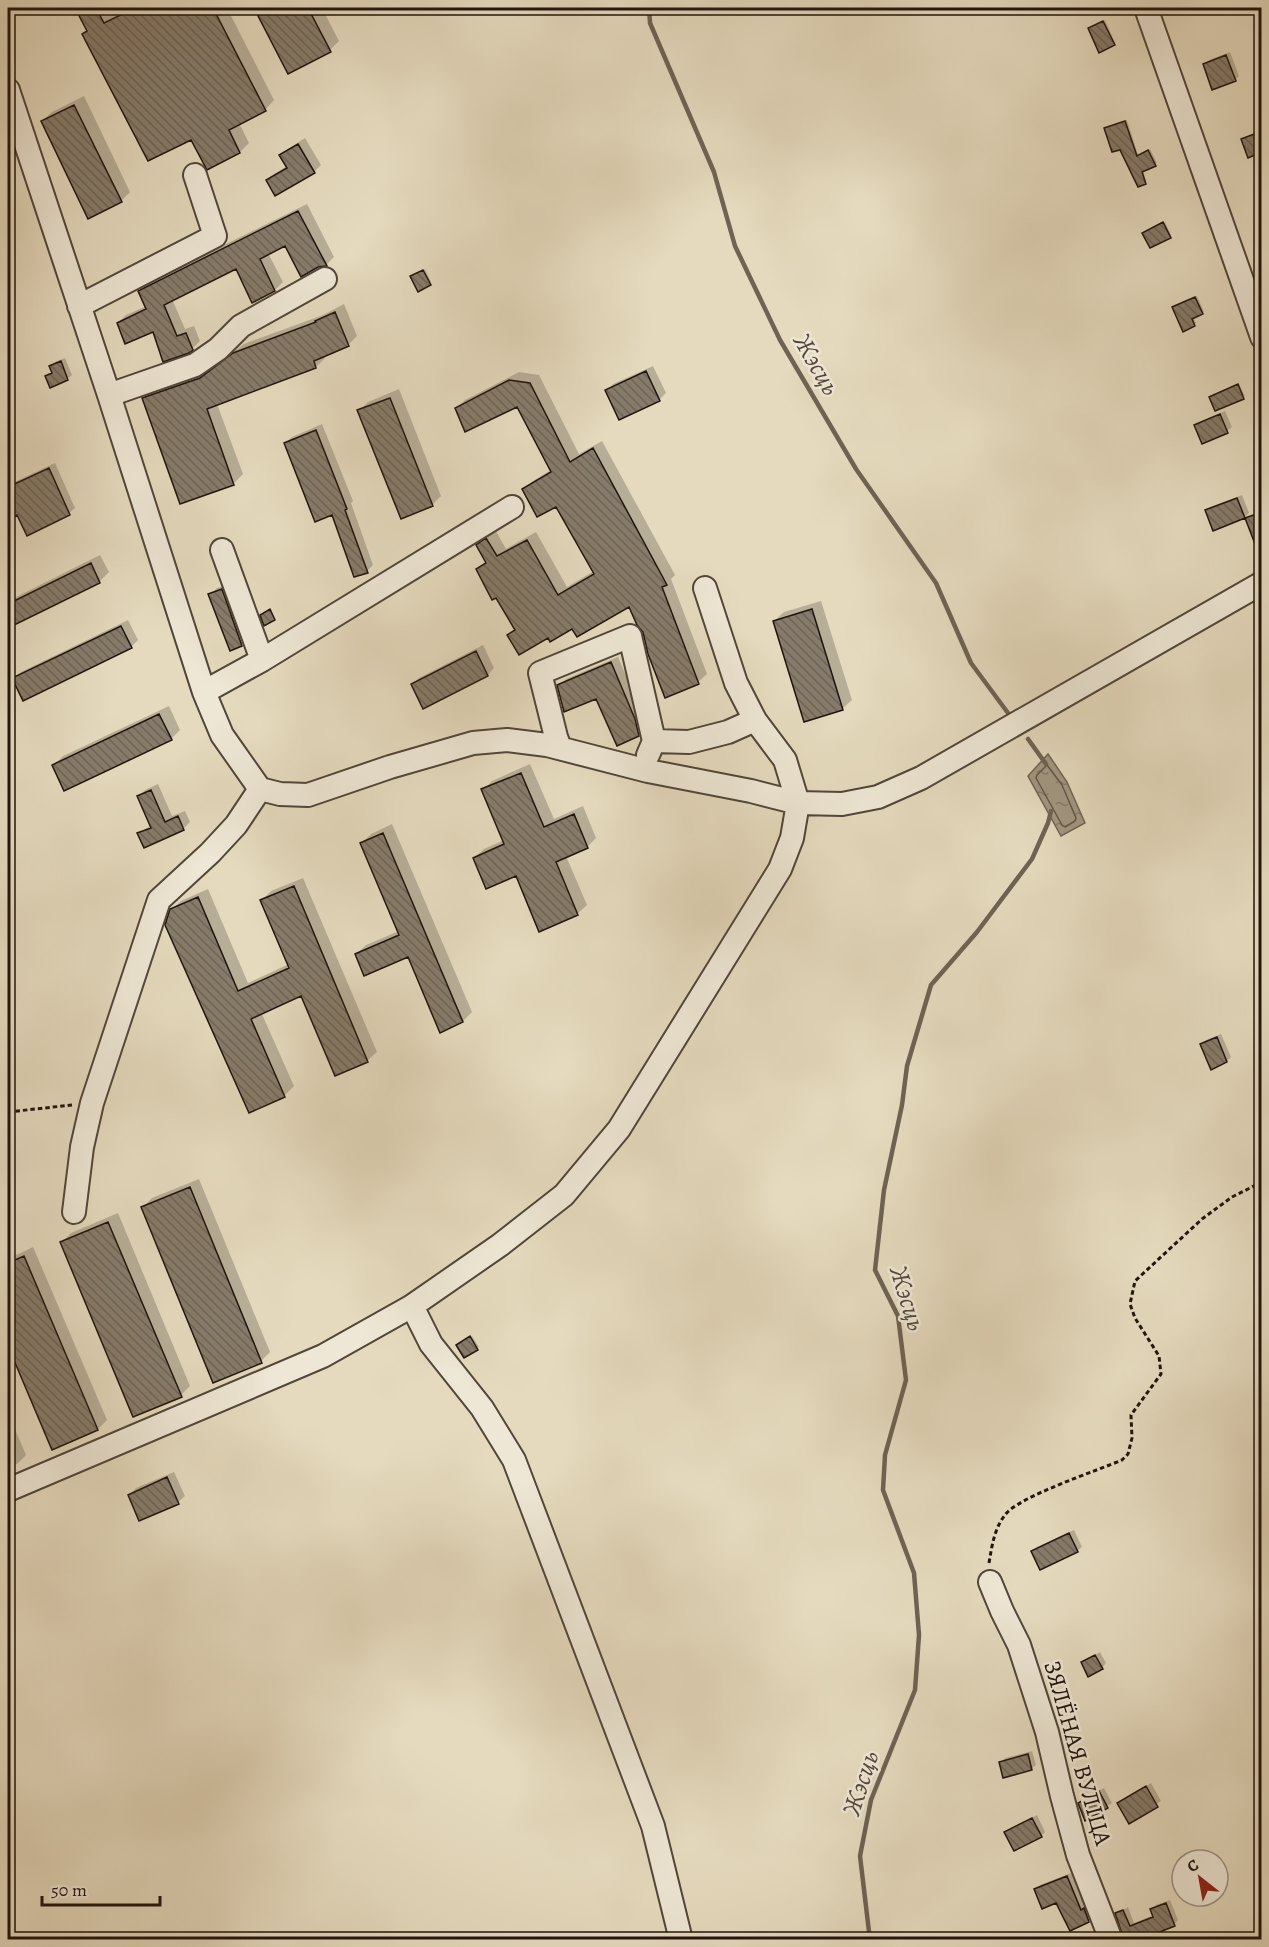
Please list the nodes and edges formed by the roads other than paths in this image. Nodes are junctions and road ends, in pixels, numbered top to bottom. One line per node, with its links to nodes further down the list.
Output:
1 (1146, 8): 6 (street)
2 (8, 90): 5 (street)
3 (195, 175): 5 (street)
4 (325, 279): 7 (street)
5 (79, 306): 7 (street)
6 (1262, 337)
7 (109, 395): 13 (street)
8 (512, 507): 12 (street)
9 (222, 550): 12 (street)
10 (1262, 583): 19 (street)
11 (705, 588): 14 (street)
12 (262, 660): 13 (street)
13 (204, 692): 18 (street)
14 (755, 720): 15 (street); 19 (street)
15 (654, 741): 16 (street); 17 (street)
16 (560, 748): 17 (street); 18 (street)
17 (648, 771): 19 (street)
18 (260, 789): 20 (street)
19 (798, 803): 21 (street)
20 (74, 1212)
21 (412, 1306): 22 (street); 24 (street)
22 (8, 1490)
23 (990, 1582): 25 (street, ЗЯЛЁНАЯ ВУЛІЦА)
24 (681, 1940)
25 (1112, 1940)

